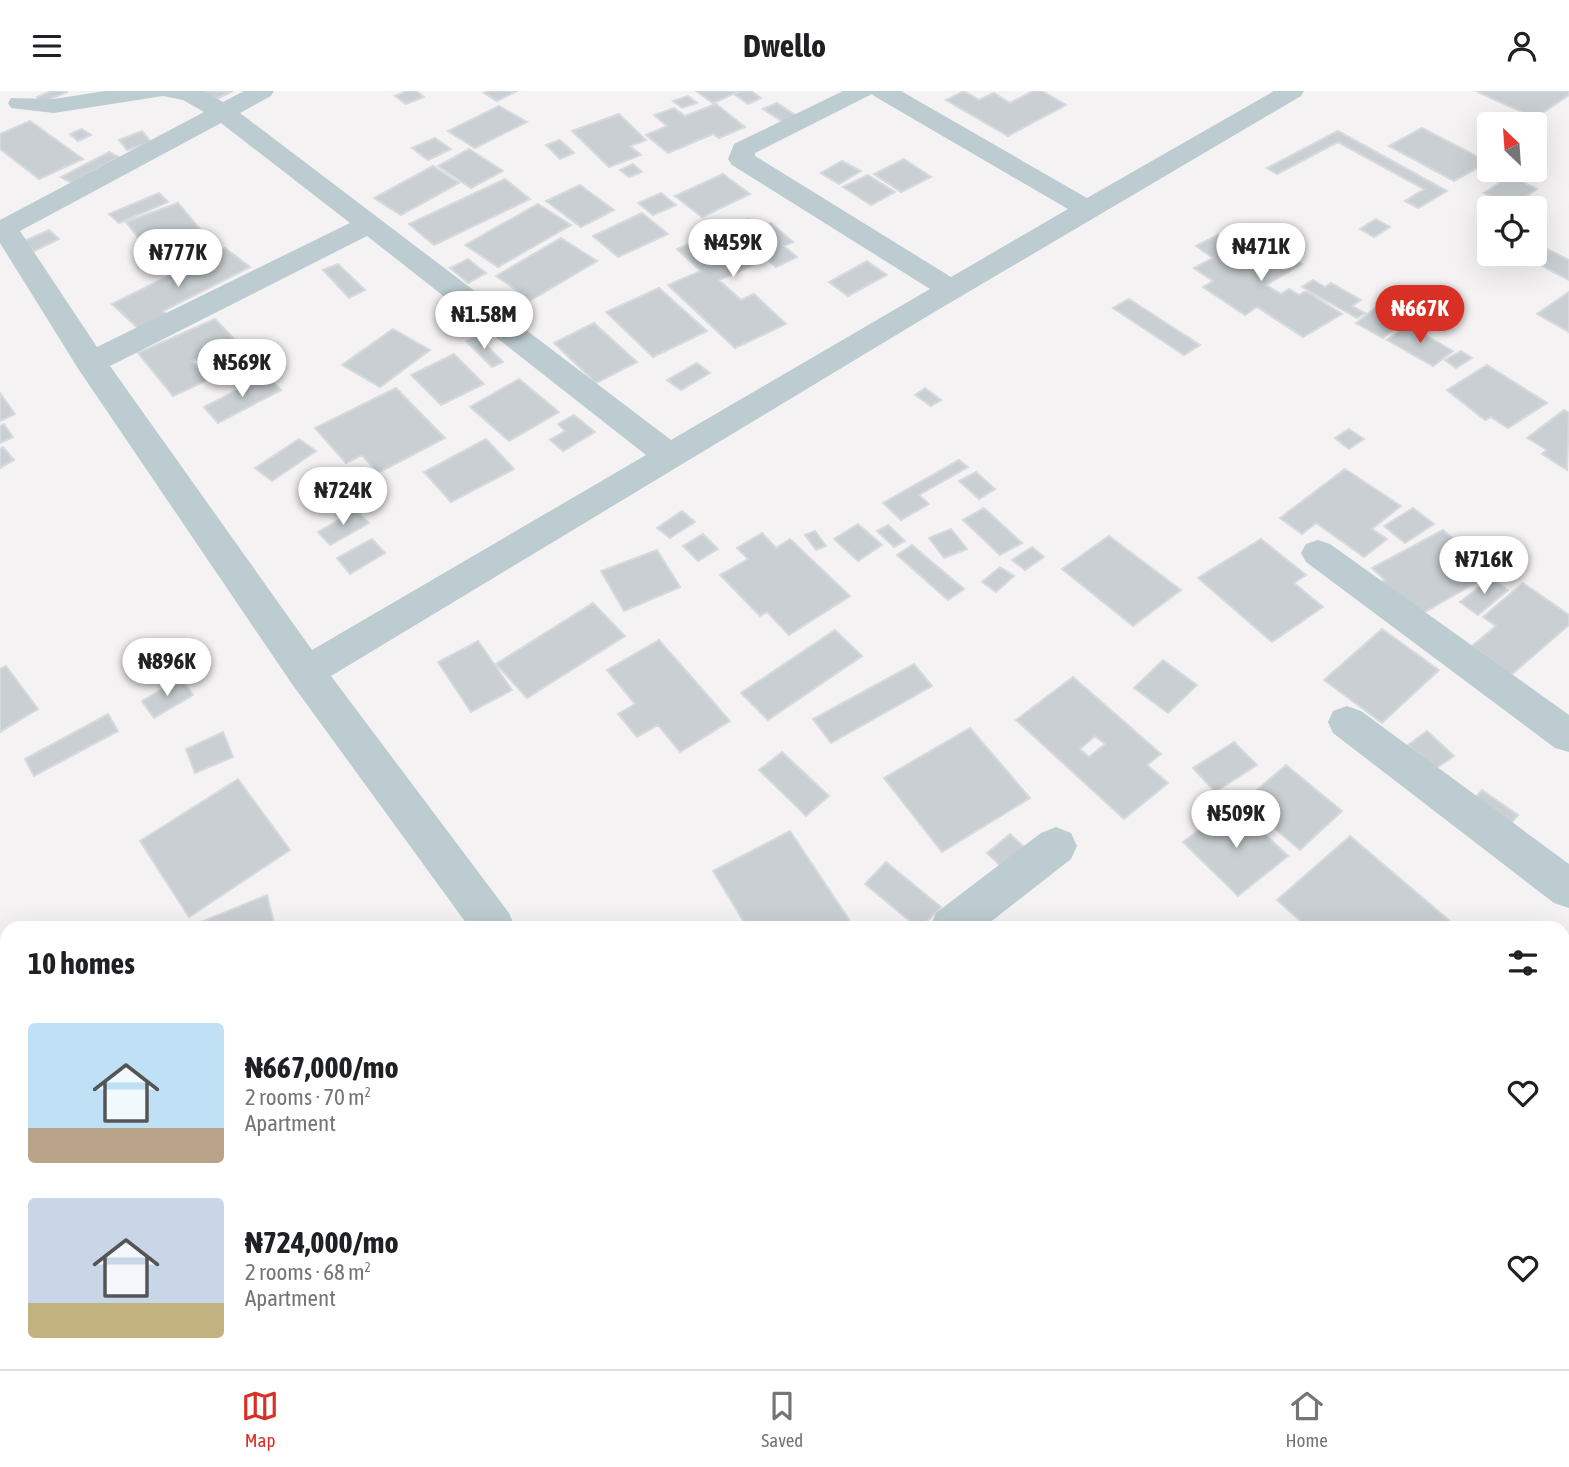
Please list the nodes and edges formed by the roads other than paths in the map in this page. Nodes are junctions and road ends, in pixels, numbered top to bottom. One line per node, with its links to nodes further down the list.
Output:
1 (154, 91): 7 (street)
2 (172, 91): 8 (street)
3 (262, 91): 8 (street)
4 (862, 91): 12 (street)
5 (883, 91): 9 (street)
6 (1292, 91): 9 (street)
7 (20, 103)
8 (223, 112): 10 (street); 11 (street)
9 (1085, 208): 12 (street)
10 (370, 224): 13 (street); 14 (street)
11 (3, 230): 13 (street)
12 (948, 288): 14 (street)
13 (90, 362): 16 (street)
14 (671, 457): 16 (street)
15 (1318, 553): 18 (street)
16 (305, 673): 21 (street)
17 (1347, 722): 20 (street)
18 (1569, 736)
19 (1056, 846): 22 (street)
20 (1569, 889)
21 (490, 921)
22 (959, 921)

